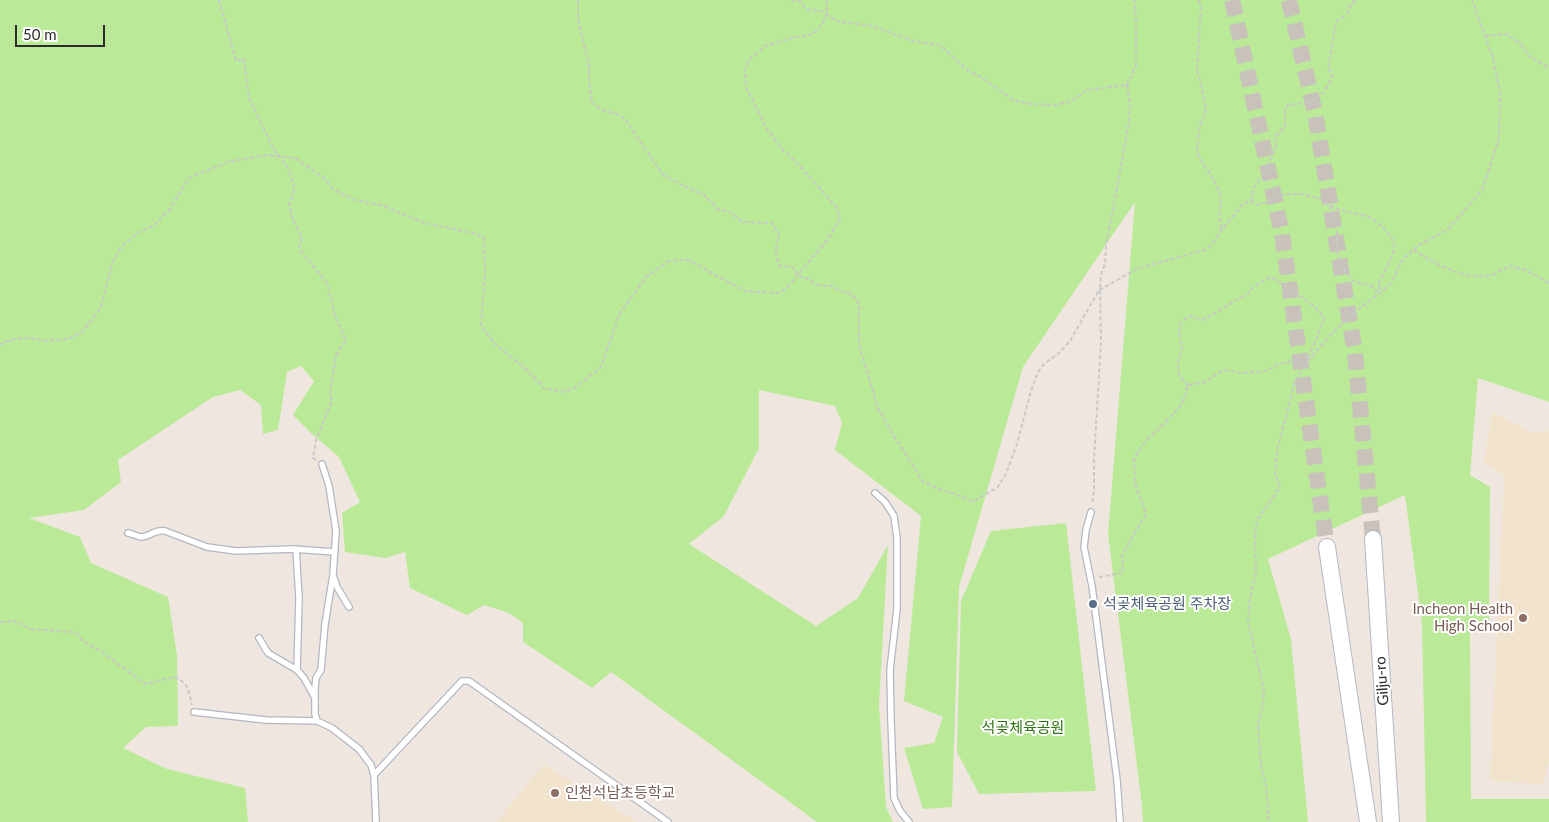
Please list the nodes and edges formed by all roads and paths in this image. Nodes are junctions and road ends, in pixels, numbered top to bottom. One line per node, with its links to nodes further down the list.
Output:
1 (219, 0): 13 (path)
2 (578, 0): 18 (path)
3 (791, 0): 9 (path)
4 (827, 0): 9 (path)
5 (1134, 0): 12 (path)
6 (1199, 0): 16 (path)
7 (1356, 0): 14 (path)
8 (1472, 0): 10 (path)
9 (827, 14): 12 (path); 18 (path)
10 (1484, 36): 11 (path); 17 (path)
11 (1549, 68)
12 (1127, 85): 20 (path)
13 (278, 155): 18 (path); 22 (path); 25 (path)
14 (1251, 200): 15 (path); 16 (path)
15 (1330, 206): 21 (path); 21 (path)
16 (1222, 229): 20 (path)
17 (1414, 250): 19 (path); 21 (path)
18 (799, 275): 20 (path)
19 (1549, 283)
20 (1100, 290): 27 (path)
21 (1380, 292): 23 (path)
22 (0, 345)
23 (1306, 363): 24 (path); 24 (path); 47 (path)
24 (1188, 385): 34 (path)
25 (322, 464): 32 (lane)
26 (875, 493): 45 (lane)
27 (1091, 512): 34 (lane)
28 (128, 533): 31 (lane)
29 (1373, 539): 49 (main road, Gilju-ro)
30 (1328, 547): 48 (main road)
31 (296, 550): 32 (lane); 38 (lane)
32 (335, 552): 33 (lane)
33 (333, 575): 35 (lane); 39 (lane)
34 (1091, 578): 46 (lane)
35 (349, 607)
36 (0, 622): 40 (path)
37 (258, 638): 38 (lane)
38 (297, 670): 39 (lane)
39 (315, 697): 41 (lane)
40 (194, 712): 41 (lane)
41 (317, 721): 42 (lane)
42 (374, 775): 43 (lane); 44 (lane)
43 (376, 822)
44 (668, 822)
45 (910, 822)
46 (1120, 822)
47 (1269, 822)
48 (1368, 822)
49 (1392, 822)

